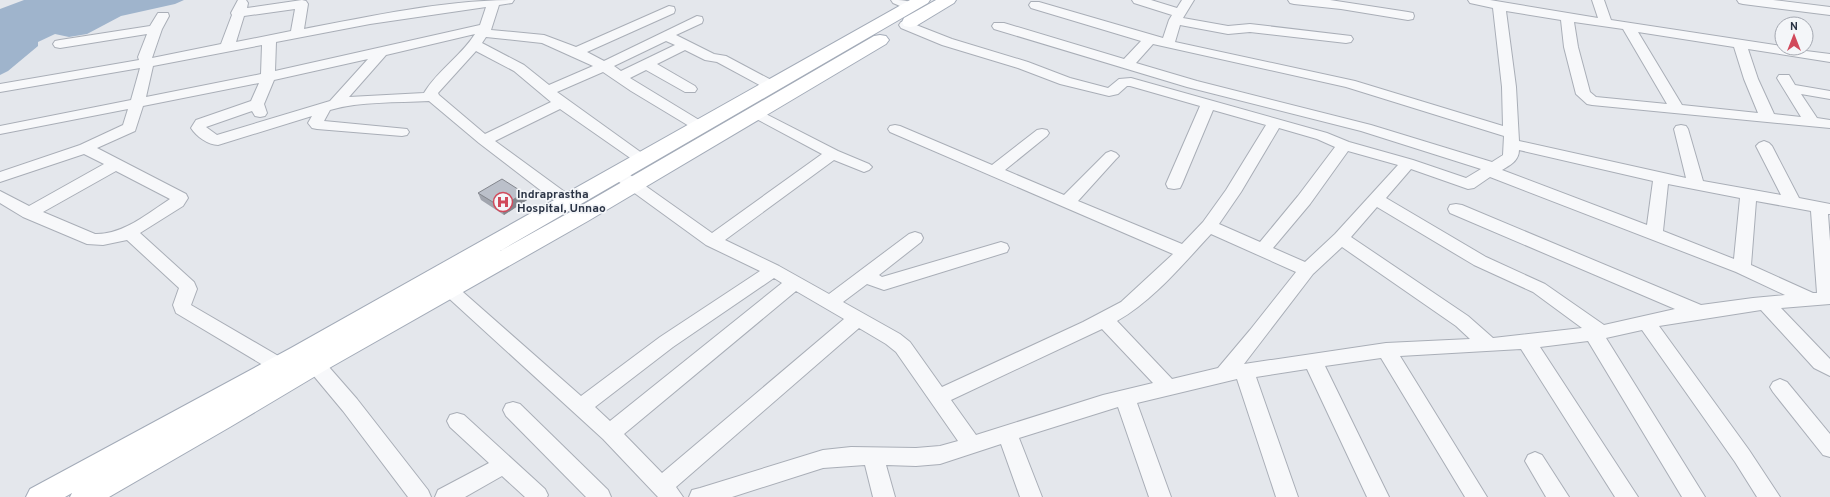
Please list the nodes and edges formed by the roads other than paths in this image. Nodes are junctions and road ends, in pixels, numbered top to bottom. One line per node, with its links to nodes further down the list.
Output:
1 (244, 0): 16 (street)
2 (948, 0): 13 (main road)
3 (1138, 0): 19 (street)
4 (1188, 0): 19 (street)
5 (1294, 0): 18 (street)
6 (1474, 0): 12 (street)
7 (1598, 0): 22 (street)
8 (1743, 0): 15 (street)
9 (1815, 0): 15 (street)
10 (499, 1): 26 (street); 27 (street)
11 (1035, 5): 29 (street)
12 (1499, 6): 20 (street); 75 (street)
13 (909, 8): 48 (main road); 54 (street); 61 (main road)
14 (669, 10): 39 (street)
15 (1828, 11)
16 (237, 13): 27 (street); 37 (street)
17 (163, 16): 25 (street)
18 (1408, 16)
19 (1178, 17): 30 (street); 34 (street)
20 (1567, 17): 22 (street); 60 (street)
21 (697, 20): 28 (street)
22 (1606, 23): 24 (street)
23 (999, 26): 43 (street)
24 (1628, 26): 32 (street); 60 (street)
25 (155, 29): 33 (street); 41 (street)
26 (485, 30): 35 (street); 38 (street); 39 (street)
27 (297, 34): 31 (street)
28 (667, 36): 36 (street); 44 (street)
29 (1150, 39): 34 (street); 43 (street)
30 (1346, 39)
31 (269, 40): 37 (street); 45 (street)
32 (1739, 43): 40 (street); 62 (street)
33 (60, 44)
34 (1168, 44): 75 (street)
35 (476, 45): 51 (street); 53 (street)
36 (685, 45): 42 (street); 48 (street)
37 (227, 48): 41 (street)
38 (381, 52): 45 (street); 59 (street)
39 (576, 52): 44 (street)
40 (1830, 58)
41 (146, 64): 49 (street); 56 (street)
42 (646, 64): 46 (street); 50 (street)
43 (1126, 65): 47 (street)
44 (604, 66): 46 (street); 51 (street)
45 (268, 77): 56 (street); 57 (street)
46 (621, 77): 68 (street)
47 (1189, 83): 54 (street); 63 (street)
48 (770, 86): 68 (main road)
49 (0, 88)
50 (690, 89)
51 (548, 91): 55 (street)
52 (1830, 95): 65 (street)
53 (432, 97): 59 (street); 76 (street)
54 (1182, 97): 58 (street)
55 (561, 103): 76 (street); 82 (street)
56 (136, 104): 71 (street); 79 (street)
57 (258, 104): 67 (street); 67 (street)
58 (1208, 105): 64 (street); 91 (street)
59 (329, 106): 67 (street); 72 (street)
60 (1677, 110): 62 (street)
61 (756, 112): 80 (street); 90 (main road)
62 (1768, 118): 65 (street)
63 (1331, 119): 74 (street); 86 (street)
64 (1275, 122): 74 (street); 102 (street)
65 (1812, 122): 66 (street)
66 (1830, 124)
67 (263, 125)
68 (699, 126): 82 (main road)
69 (895, 129): 87 (street)
70 (1681, 129): 92 (street)
71 (0, 130)
72 (402, 132)
73 (1042, 133): 87 (street)
74 (1322, 136): 77 (street)
75 (1511, 138): 86 (street); 89 (street)
76 (484, 140): 96 (street)
77 (1344, 145): 83 (street); 109 (street)
78 (1764, 146): 98 (street)
79 (84, 148): 84 (street); 88 (street)
80 (833, 154): 85 (street); 107 (street)
81 (1111, 156): 97 (street)
82 (641, 159): 90 (main road)
83 (1408, 163): 86 (street); 94 (street)
84 (117, 164): 101 (street); 103 (street)
85 (864, 167)
86 (1491, 169): 104 (street)
87 (994, 171): 97 (street)
88 (0, 177)
89 (1661, 178): 92 (street); 104 (street)
90 (625, 179): 96 (main road); 107 (street); 116 (main road)
91 (1174, 184)
92 (1696, 185): 93 (street)
93 (1748, 194): 98 (street); 111 (street)
94 (1375, 199): 106 (street); 124 (street)
95 (2, 200): 101 (street)
96 (567, 202): 130 (main road)
97 (1067, 202): 110 (street)
98 (1793, 202): 99 (street)
99 (1825, 208): 117 (street)
100 (1456, 209): 120 (street)
101 (30, 213): 103 (street)
102 (1209, 226): 109 (street); 110 (street)
103 (126, 234): 130 (street)
104 (1654, 234): 111 (street)
105 (915, 238): 114 (street)
106 (1341, 238): 113 (street); 126 (street)
107 (712, 241): 112 (street)
108 (1001, 248): 114 (street)
109 (1263, 249): 113 (street)
110 (1184, 252): 122 (street)
111 (1742, 268): 117 (street)
112 (773, 270): 115 (street); 138 (street)
113 (1307, 270): 133 (street)
114 (867, 275): 119 (street)
115 (794, 283): 119 (street); 141 (street)
116 (449, 289): 129 (main road); 138 (street)
117 (1822, 299): 118 (street)
118 (1765, 303): 120 (street); 131 (street)
119 (830, 304): 121 (street)
120 (1699, 312): 123 (street)
121 (857, 318): 136 (street); 149 (street)
122 (1104, 320): 134 (street); 136 (street)
123 (1646, 322): 124 (street); 165 (street)
124 (1597, 332): 125 (street); 164 (street)
125 (1526, 341): 126 (street); 163 (street)
126 (1489, 345): 127 (street)
127 (1386, 350): 128 (street); 161 (street)
128 (1312, 361): 132 (street); 160 (street)
129 (315, 364): 148 (main road); 152 (street)
130 (280, 366): 148 (main road)
131 (1830, 369)
132 (1244, 371): 133 (street); 159 (street)
133 (1224, 374): 134 (street)
134 (1168, 387): 137 (street)
135 (1780, 387): 144 (street)
136 (939, 397): 143 (street)
137 (1125, 398): 142 (street); 158 (street)
138 (581, 407): 141 (street)
139 (513, 410): 154 (street)
140 (457, 421): 147 (street)
141 (610, 433): 149 (street)
142 (1007, 434): 143 (street); 157 (street)
143 (971, 444): 145 (street)
144 (1830, 449)
145 (873, 456): 155 (street); 156 (street)
146 (1535, 461): 162 (street)
147 (504, 464): 150 (street); 153 (street)
148 (89, 486): 151 (main road)
149 (667, 492)
150 (537, 495)
151 (40, 497)
152 (420, 497)
153 (446, 497)
154 (600, 497)
155 (700, 497)
156 (884, 497)
157 (1031, 497)
158 (1160, 497)
159 (1287, 497)
160 (1378, 497)
161 (1476, 497)
162 (1558, 497)
163 (1627, 497)
164 (1694, 497)
165 (1769, 497)

